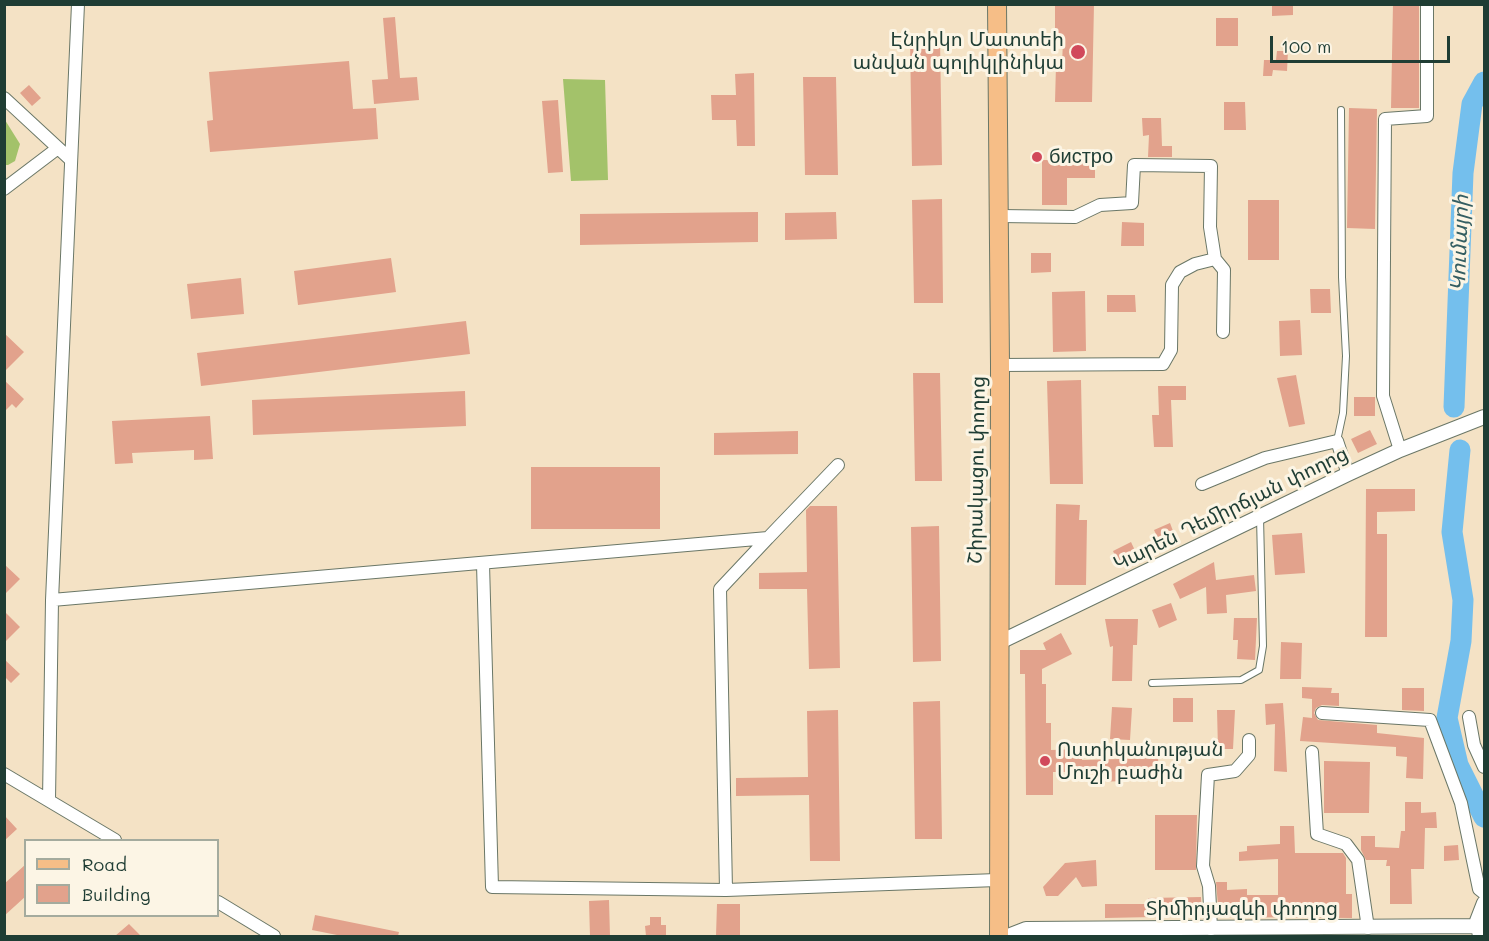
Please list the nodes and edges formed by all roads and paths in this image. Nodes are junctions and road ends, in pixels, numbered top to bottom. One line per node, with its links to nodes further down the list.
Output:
1 (78, 4): 7 (street)
2 (997, 4): 9 (main road, Շիրակացու փողոց)
3 (1427, 4): 15 (street)
4 (4, 98): 6 (street)
5 (1341, 110): 14 (lane)
6 (58, 148): 7 (street); 8 (street)
7 (70, 159): 22 (street)
8 (4, 189)
9 (1000, 216): 10 (street); 12 (main road, Շիրակացու փողոց)
10 (1215, 259): 11 (street); 12 (street)
11 (1223, 332)
12 (1000, 365): 23 (main road, Շիրակացու փողոց)
13 (1485, 417): 15 (street, Կարեն Դեմիրճյան փողոց)
14 (1336, 441): 17 (street); 18 (street)
15 (1400, 450): 17 (street, Կարեն Դեմիրճյան փողոց)
16 (838, 465): 20 (street)
17 (1348, 474): 19 (street, Կարեն Դեմիրճյան փողոց)
18 (1202, 484)
19 (1260, 516): 23 (street, Կարեն Դեմիրճյան փողոց); 24 (lane)
20 (768, 538): 21 (street); 34 (street)
21 (483, 564): 22 (street); 34 (street)
22 (52, 600): 31 (street)
23 (998, 643): 33 (main road, Շիրակացու փողոց)
24 (1152, 683)
25 (1322, 712): 35 (street)
26 (1469, 717): 29 (street)
27 (1249, 740): 39 (street)
28 (1312, 752): 38 (street)
29 (1485, 767)
30 (4, 774): 31 (street)
31 (48, 800): 32 (street)
32 (113, 839)
33 (997, 880): 34 (street); 43 (main road, Շիրակացու փողոց)
34 (726, 890)
35 (1485, 893)
36 (219, 903): 42 (street)
37 (1485, 903): 40 (street, Տիմիրյազևի փողոց)
38 (1368, 928): 39 (street, Տիմիրյազևի փողոց); 40 (street, Տիմիրյազևի փողոց)
39 (1211, 929): 41 (street, Տիմիրյազևի փողոց)
40 (1479, 931)
41 (1165, 933): 44 (street, Տիմիրյազևի փողոց)
42 (274, 936)
43 (999, 936)
44 (1008, 936)

